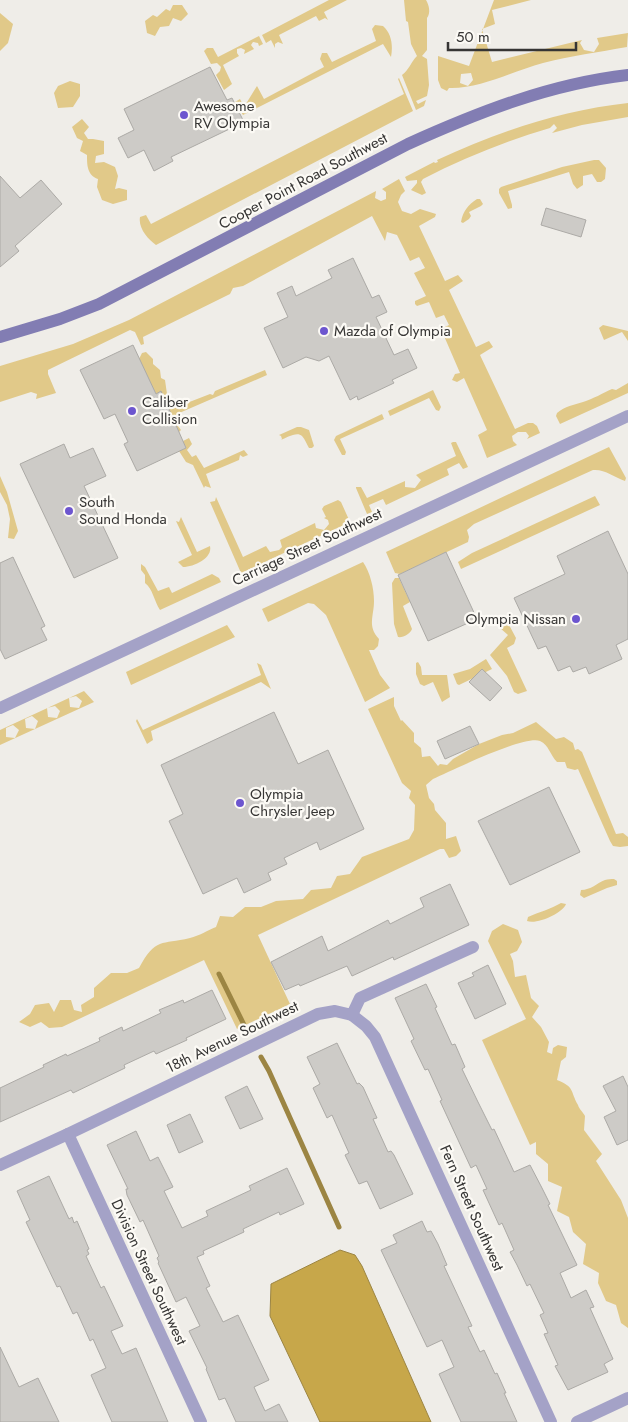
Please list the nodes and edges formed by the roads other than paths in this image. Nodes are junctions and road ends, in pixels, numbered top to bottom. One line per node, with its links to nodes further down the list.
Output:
1 (628, 76): 2 (main road, Cooper Point Road Southwest)
2 (0, 337)
3 (628, 416): 4 (street, Carriage Street Southwest)
4 (0, 708)
5 (473, 946): 6 (street)
6 (352, 1015): 7 (street, 18th Avenue Southwest); 11 (street, Fern Street Southwest)
7 (68, 1134): 8 (street, 18th Avenue Southwest); 10 (street, Division Street Southwest)
8 (0, 1165)
9 (628, 1398): 12 (street)
10 (201, 1422)
11 (550, 1422)
12 (577, 1422)

